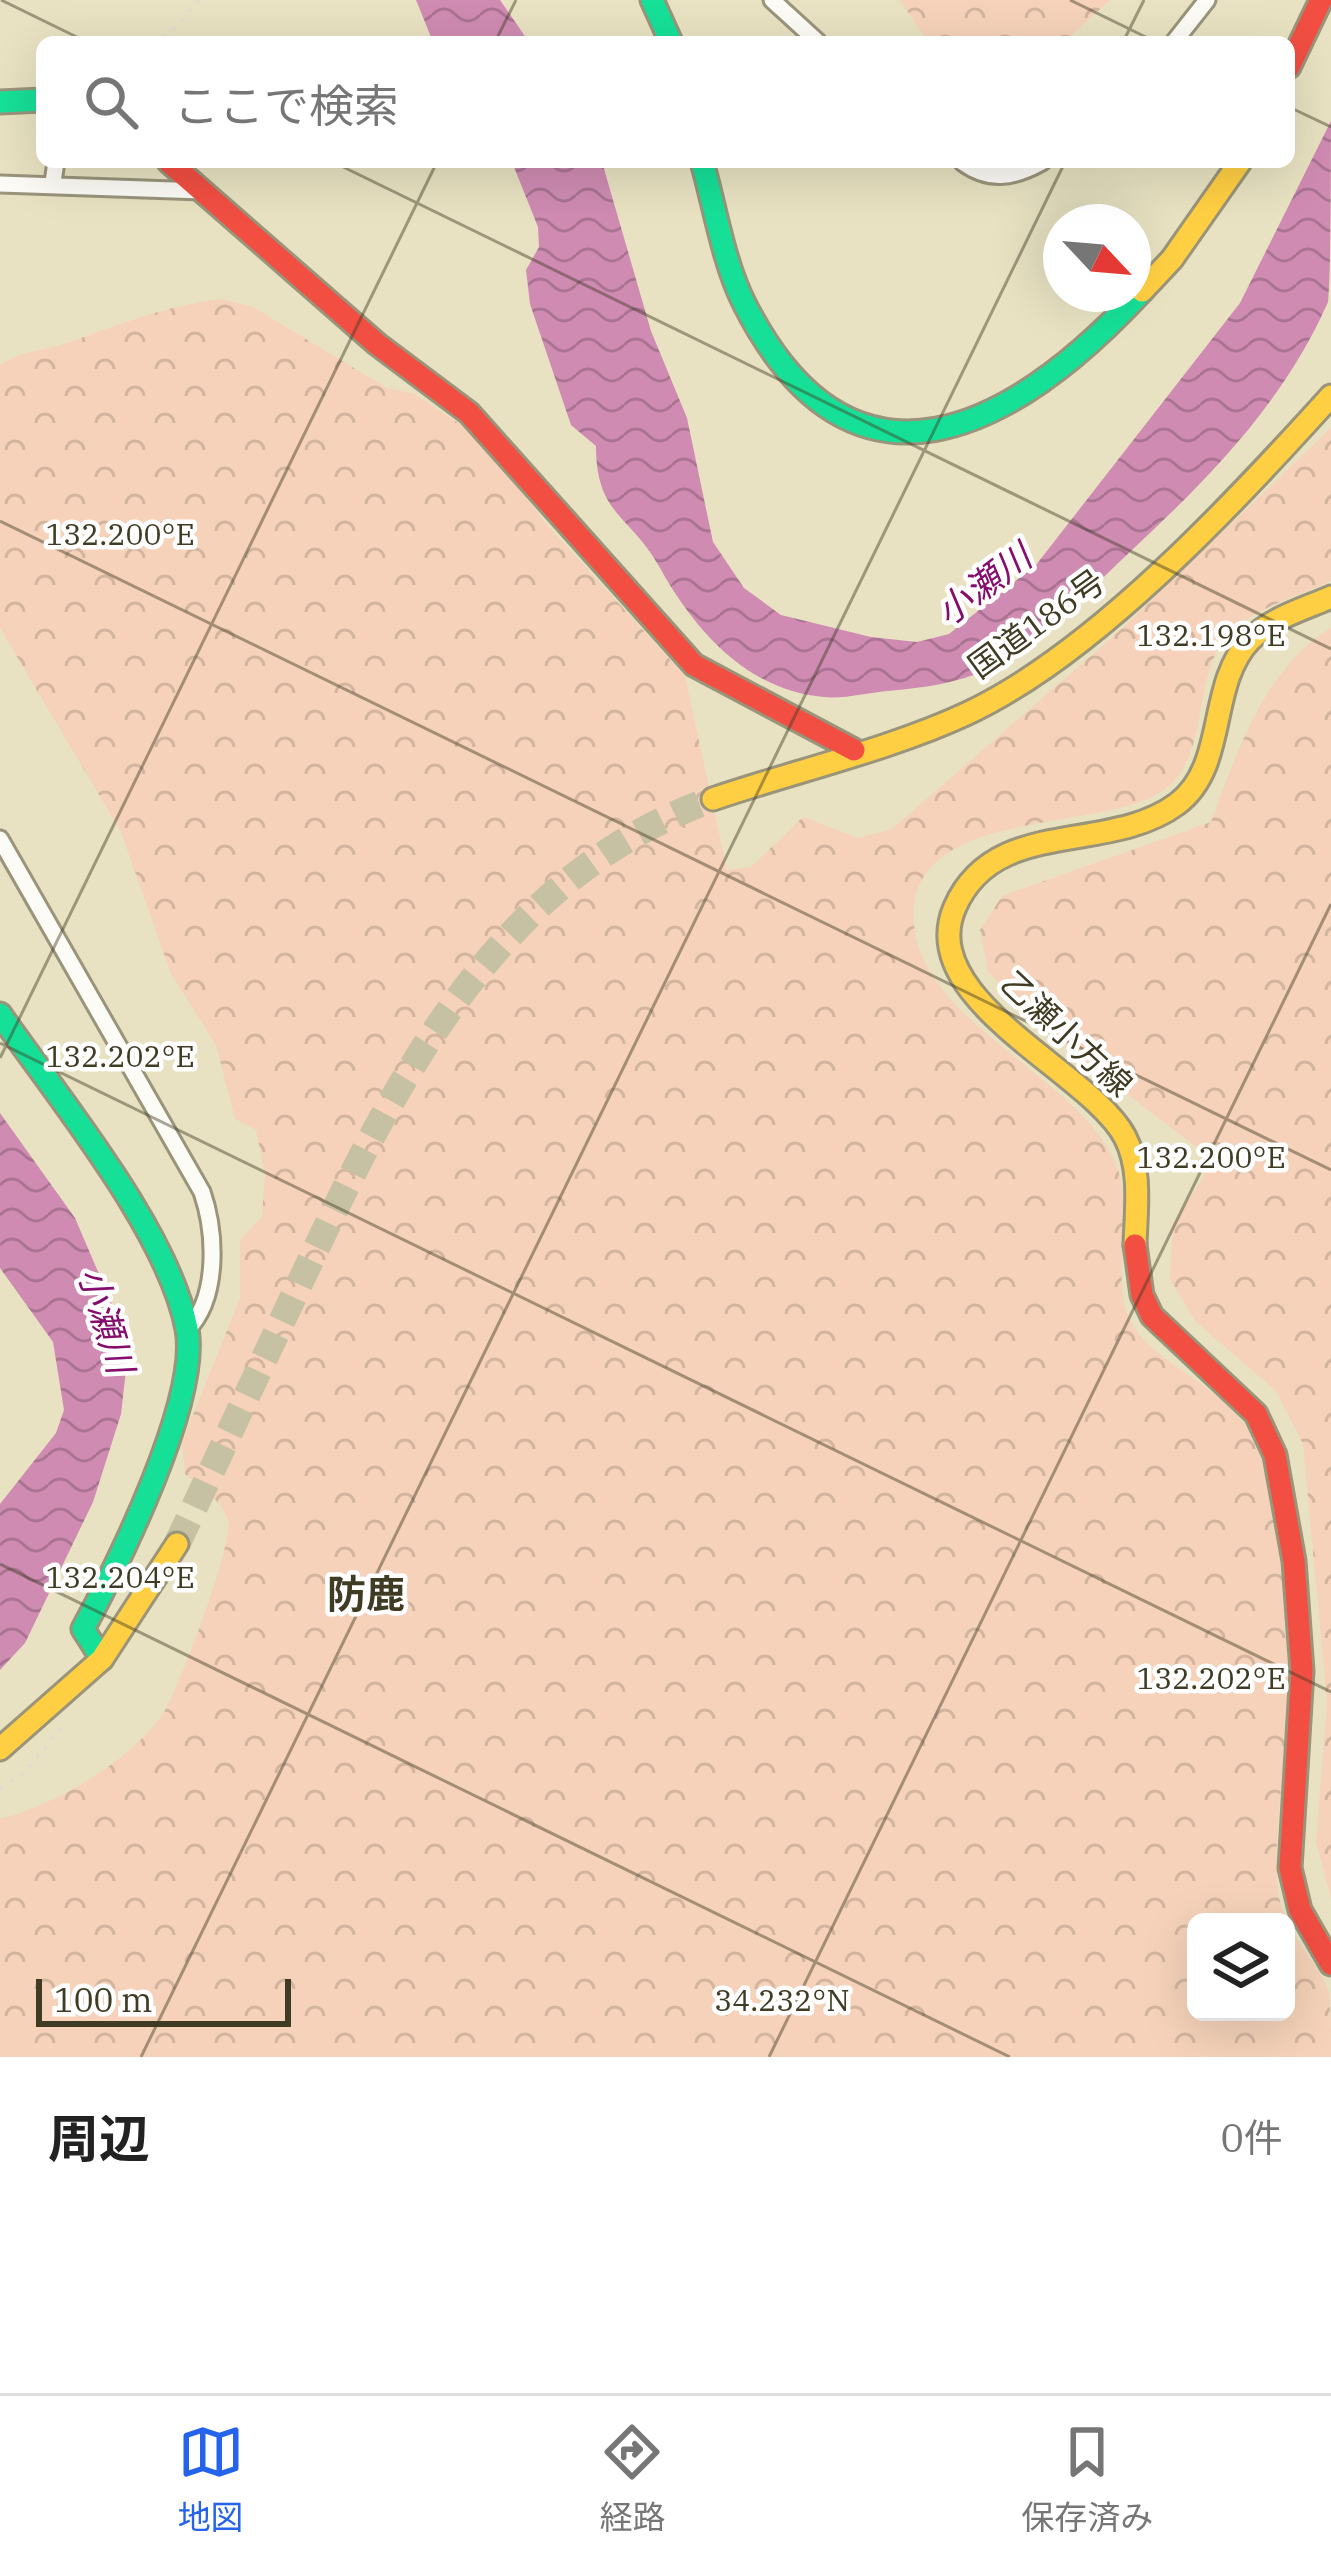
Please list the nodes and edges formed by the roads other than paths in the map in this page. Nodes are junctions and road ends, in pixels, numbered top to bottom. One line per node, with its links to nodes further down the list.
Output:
1 (652, 0): 5 (main road)
2 (772, 0): 6 (street)
3 (1207, 0): 7 (street)
4 (1322, 0): 8 (main road)
5 (668, 36)
6 (811, 36)
7 (1179, 36)
8 (1295, 55)
9 (36, 100): 10 (main road)
10 (0, 102)
11 (55, 168): 17 (street)
12 (176, 168): 19 (main road)
13 (702, 168): 16 (main road)
14 (970, 168): 15 (street)
15 (1027, 168)
16 (1236, 168)
17 (53, 182): 18 (street); 19 (street)
18 (0, 184)
19 (202, 191): 22 (main road)
20 (1331, 396): 22 (main road, 国道186号)
21 (1331, 597): 30 (main road, 乙瀬小方線)
22 (854, 750): 23 (main road, 国道186号)
23 (713, 799)
24 (0, 838): 26 (street)
25 (0, 1014): 26 (main road)
26 (188, 1330): 28 (main road)
27 (177, 1544): 28 (main road)
28 (102, 1659): 29 (main road)
29 (0, 1749)
30 (1331, 1964)

